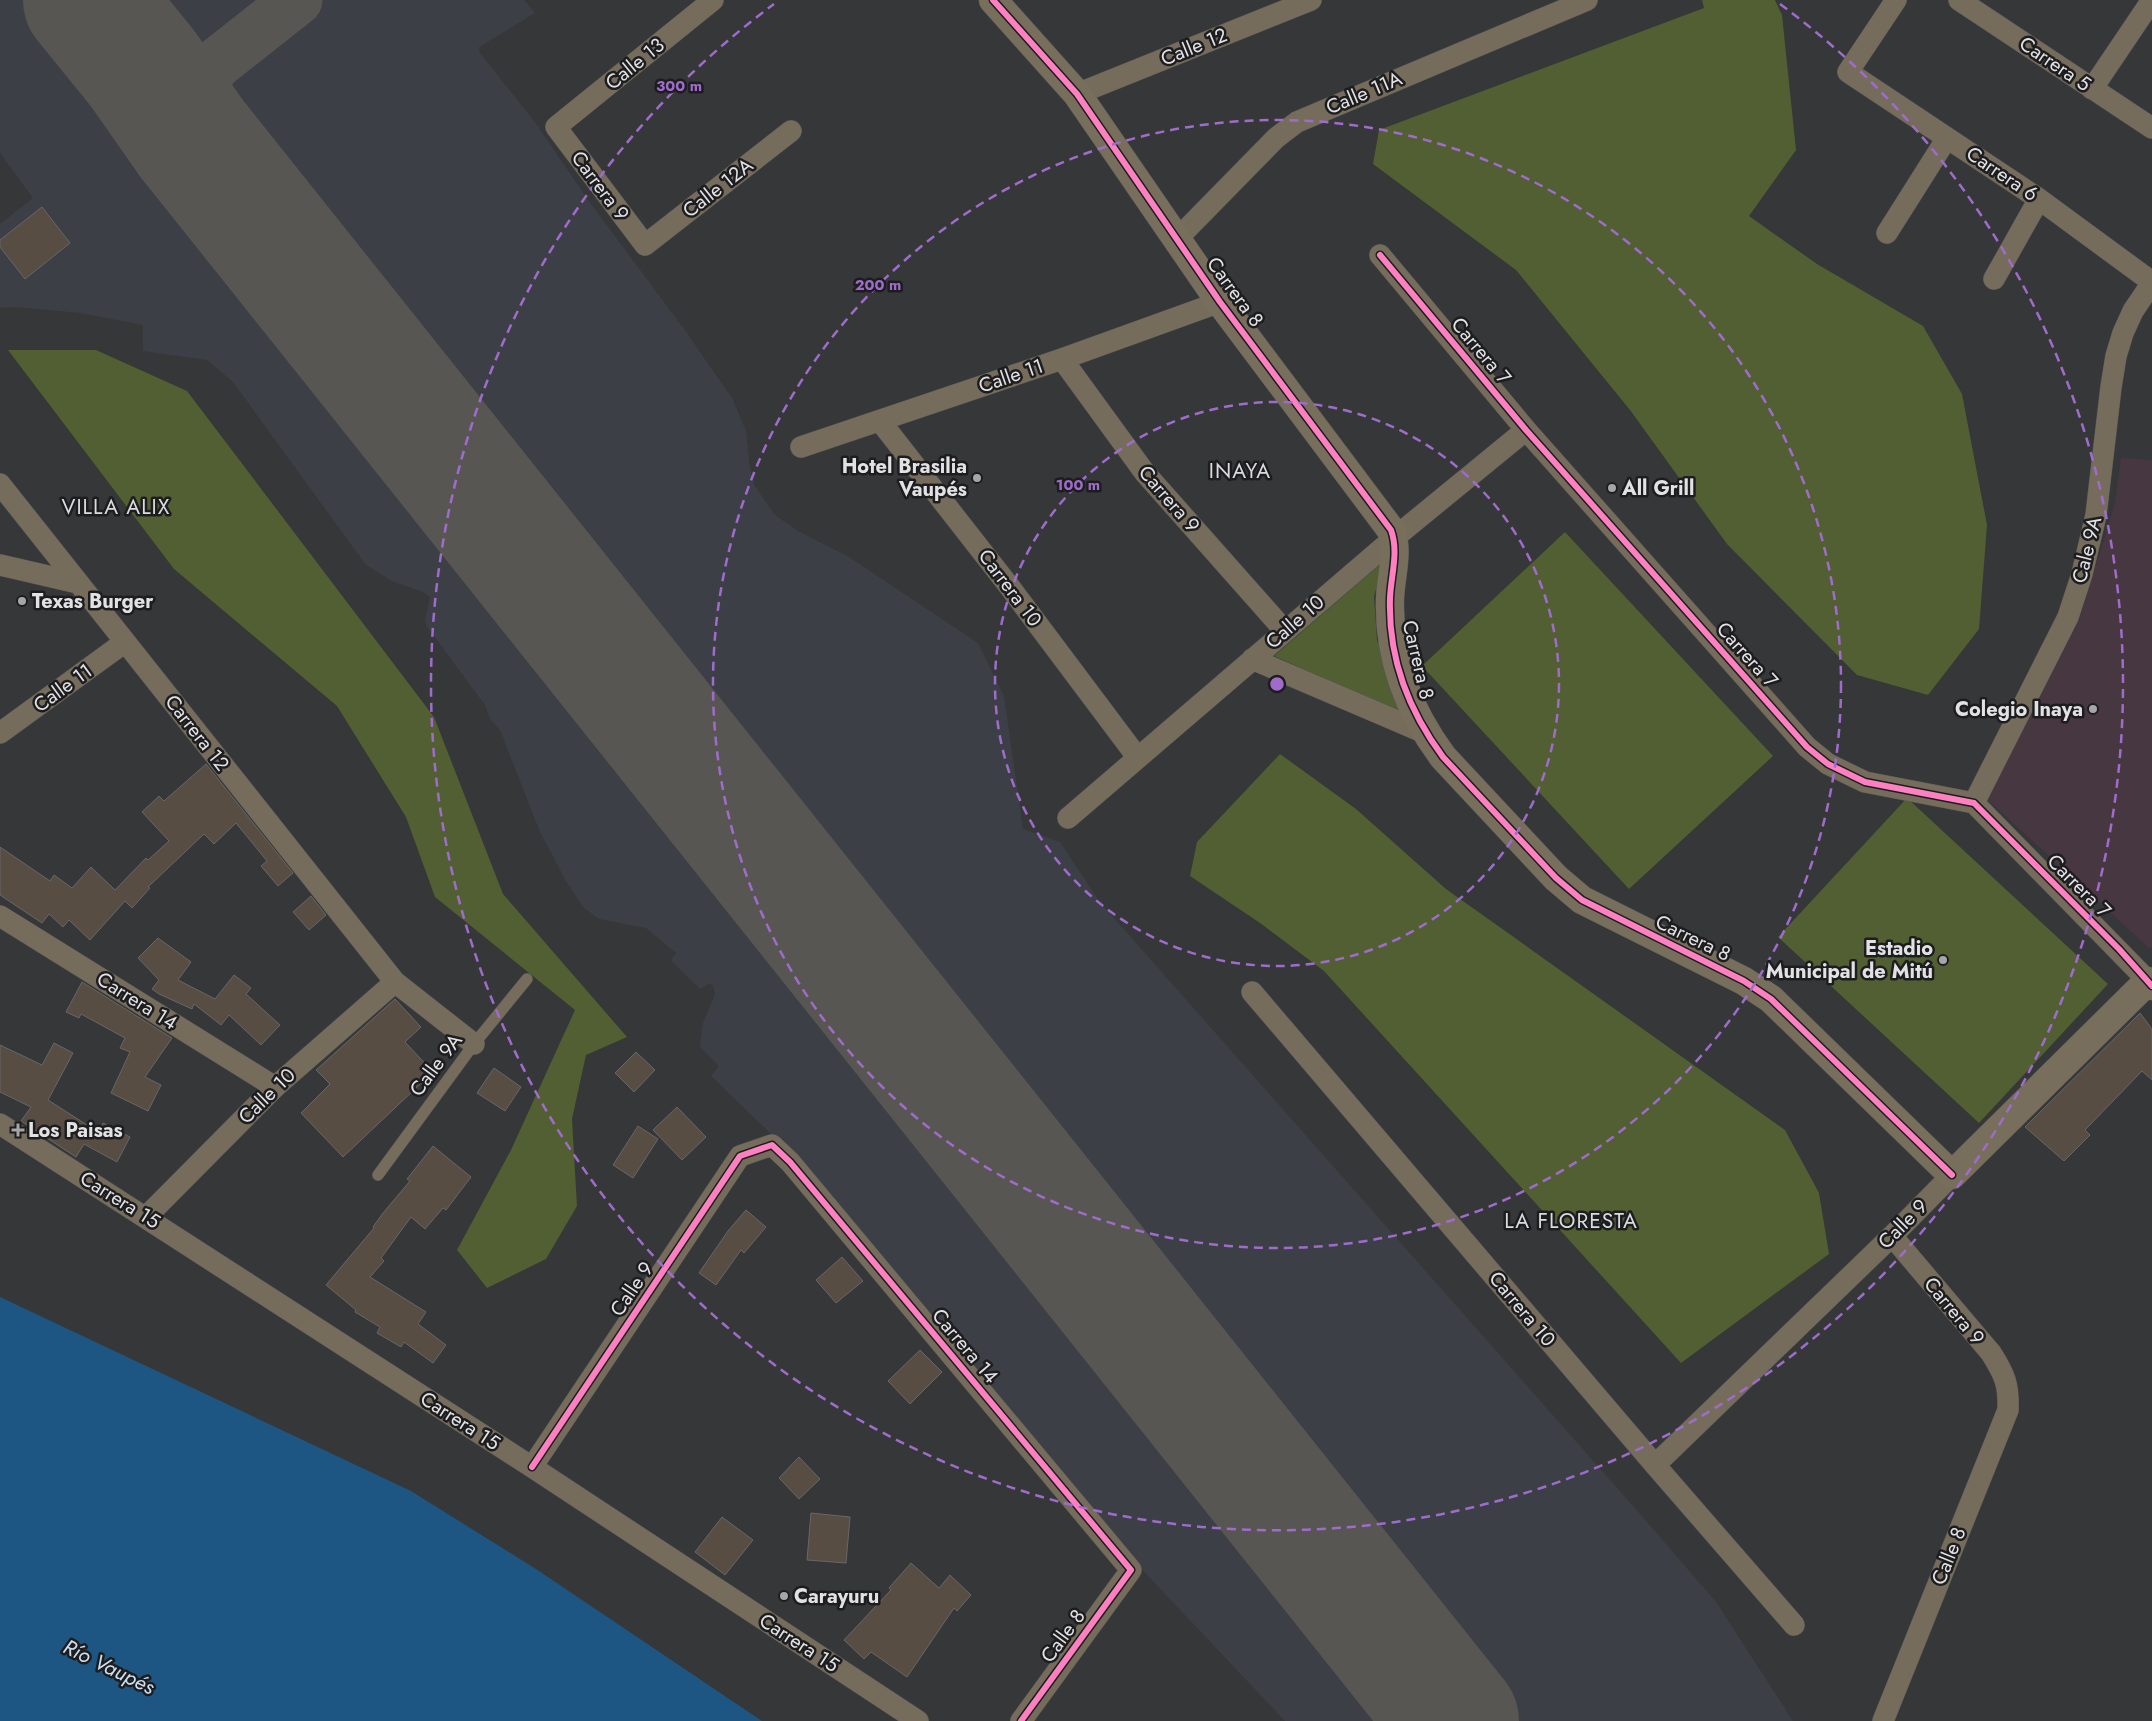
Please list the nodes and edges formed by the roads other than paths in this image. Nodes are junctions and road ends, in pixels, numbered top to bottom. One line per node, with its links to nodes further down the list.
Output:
1 (713, 0): 11 (street, Calle 13)
2 (993, 0): 10 (street, Carrera 8)
3 (1311, 0): 8 (street, Calle 12)
4 (1587, 0): 17 (street, Calle 11A)
5 (1896, 0): 14 (street, Carrera 6)
6 (1959, 0): 9 (street, Carrera 5)
7 (2152, 0): 9 (street)
8 (1287, 4): 10 (street, Calle 12)
9 (2092, 89): 12 (street, Carrera 5)
10 (1077, 94): 17 (street, Carrera 8)
11 (556, 127): 18 (street, Carrera 9)
12 (2152, 128)
13 (791, 131): 18 (street, Calle 12A)
14 (1947, 138): 15 (street, Carrera 6); 16 (street)
15 (2040, 199): 20 (street); 21 (street, Carrera 6)
16 (1887, 233)
17 (1176, 238): 22 (street, Carrera 8)
18 (645, 245)
19 (1380, 255): 25 (street, Carrera 7)
20 (1994, 278)
21 (2152, 282): 37 (street, Cale 9A)
22 (1220, 302): 23 (street, Calle 11); 28 (street, Carrera 8)
23 (1062, 359): 24 (street, Calle 11); 31 (street, Carrera 9)
24 (880, 421): 26 (street, Calle 11); 36 (street, Carrera 10)
25 (1526, 430): 28 (street, Calle 10); 37 (street, Carrera 7)
26 (801, 447)
27 (0, 484): 30 (street, Carrera 12)
28 (1394, 538): 31 (street, Calle 10); 35 (street, Carrera 8)
29 (0, 565): 30 (street)
30 (78, 582): 32 (street, Carrera 12)
31 (1285, 631): 33 (street, Calle 10)
32 (125, 642): 34 (street, Calle 11); 41 (street, Carrera 12)
33 (1252, 659): 35 (street); 36 (street, Calle 10)
34 (0, 733)
35 (1425, 733): 49 (street, Carrera 8)
36 (1138, 758): 38 (street, Calle 10)
37 (1974, 803): 42 (street, Carrera 7)
38 (1068, 818)
39 (0, 916): 45 (street, Carrera 14)
40 (527, 979): 44 (lane, Calle 9A)
41 (395, 982): 44 (street, Carrera 12); 45 (street, Calle 10)
42 (2150, 984): 49 (street, Calle 9)
43 (1252, 992): 53 (street, Carrera 10)
44 (474, 1044): 48 (lane, Calle 9A)
45 (275, 1086): 50 (street, Calle 10)
46 (0, 1124): 50 (street, Carrera 15)
47 (772, 1145): 54 (street, Calle 9); 55 (street, Carrera 14)
48 (378, 1175)
49 (1952, 1175): 51 (street, Calle 9)
50 (146, 1217): 54 (street, Carrera 15)
51 (1892, 1236): 52 (street, Carrera 9); 53 (street, Calle 9)
52 (2009, 1390): 59 (street, Calle 8)
53 (1655, 1465): 56 (street, Carrera 10)
54 (532, 1467): 57 (street, Carrera 15)
55 (1131, 1570): 58 (street, Calle 8)
56 (1794, 1625)
57 (918, 1721)
58 (1021, 1721)
59 (1883, 1721)

